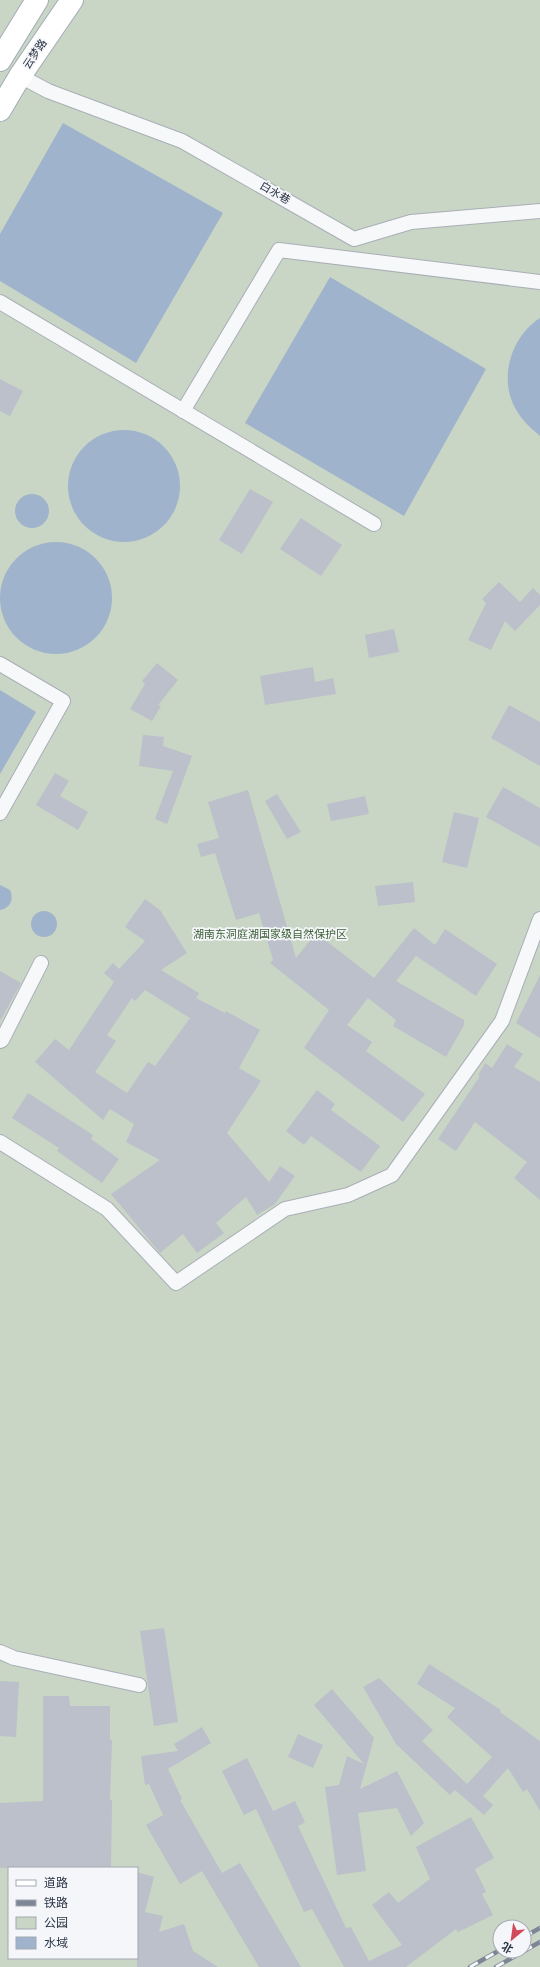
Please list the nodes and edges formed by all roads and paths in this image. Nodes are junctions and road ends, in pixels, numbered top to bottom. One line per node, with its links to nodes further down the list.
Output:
1 (37, 0): 3 (main road)
2 (72, 0): 4 (main road, 云梦路)
3 (0, 60)
4 (20, 76): 5 (main road, 云梦路); 6 (street, 白水巷)
5 (0, 110)
6 (540, 212)
7 (540, 282): 9 (street)
8 (0, 302): 9 (street)
9 (183, 411): 10 (street)
10 (374, 524)
11 (0, 664): 12 (street)
12 (0, 813)
13 (540, 918): 16 (street)
14 (41, 963): 15 (street)
15 (0, 1041)
16 (0, 1142)
17 (0, 1652): 18 (street)
18 (139, 1685)

